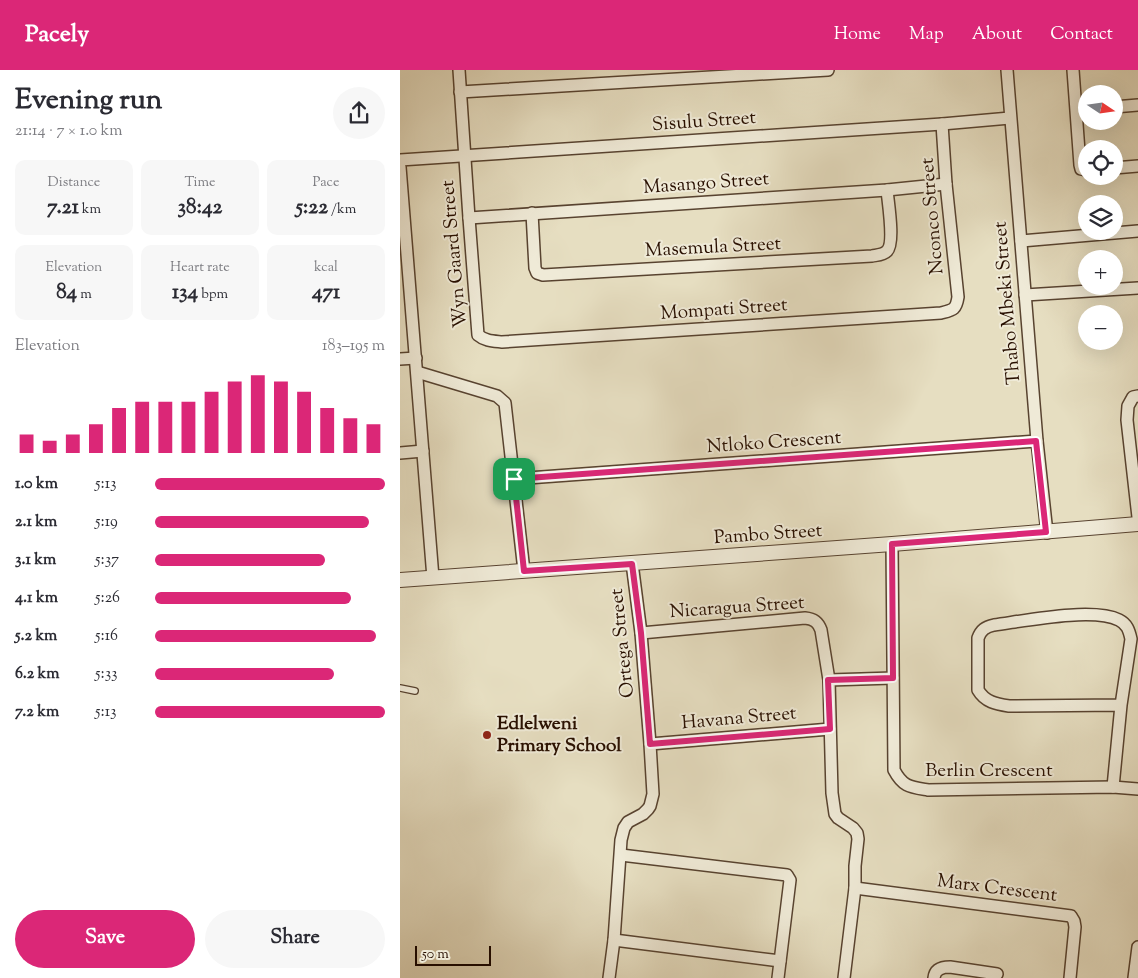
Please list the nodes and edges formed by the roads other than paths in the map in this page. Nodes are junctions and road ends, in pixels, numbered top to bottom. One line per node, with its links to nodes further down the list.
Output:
1 (458, 70): 5 (street, Wyn Gaard Street)
2 (828, 70): 5 (street)
3 (1007, 70): 9 (street, Thabo Mbeki Street)
4 (1073, 70): 6 (street)
5 (460, 92): 11 (street, Wyn Gaard Street)
6 (1078, 95)
7 (1138, 104): 8 (street)
8 (1123, 106)
9 (1010, 118): 10 (street, Sisulu Street); 21 (street, Thabo Mbeki Street)
10 (942, 124): 11 (street, Sisulu Street); 16 (street, Nconco Street)
11 (465, 156): 12 (street, Sisulu Street); 19 (street, Wyn Gaard Street)
12 (400, 160)
13 (1138, 166): 15 (street)
14 (400, 167): 26 (street)
15 (1123, 167)
16 (946, 184): 17 (street, Masango Street); 24 (street, Nconco Street)
17 (887, 190): 18 (street, Masango Street); 18 (street, Masemula Street)
18 (532, 213): 19 (street, Masango Street)
19 (469, 218): 25 (street, Wyn Gaard Street)
20 (1138, 231): 21 (street)
21 (1021, 241): 23 (street, Thabo Mbeki Street)
22 (1138, 288): 23 (street)
23 (1025, 295): 30 (street, Thabo Mbeki Street)
24 (956, 306): 25 (street, Mompati Street)
25 (491, 341)
26 (416, 358): 27 (street); 28 (street)
27 (400, 359)
28 (417, 372): 31 (street); 33 (street)
29 (1138, 396): 34 (street)
30 (1036, 441): 33 (street, Ntloko Crescent); 36 (street, Thabo Mbeki Street)
31 (423, 451): 32 (street); 40 (street)
32 (400, 453)
33 (514, 479): 39 (street)
34 (1138, 517)
35 (1138, 524): 36 (street, Pambo Street)
36 (1046, 532): 37 (street, Pambo Street)
37 (892, 544): 38 (street, Pambo Street); 43 (street, Berlin Crescent)
38 (632, 564): 39 (street, Pambo Street); 42 (street, Ortega Street)
39 (524, 571): 40 (street, Pambo Street)
40 (433, 578): 41 (street, Pambo Street)
41 (400, 580)
42 (641, 633): 44 (street, Nicaragua Street); 49 (street, Ortega Street)
43 (893, 678): 44 (street); 50 (street, Berlin Crescent)
44 (828, 680): 48 (street, Nicaragua Street)
45 (400, 688): 46 (lane)
46 (415, 691)
47 (1121, 705): 47 (street); 50 (street)
48 (830, 729): 49 (street, Havana Street); 53 (street, Nicaragua Street)
49 (650, 744): 52 (street, Ortega Street)
50 (1113, 787): 51 (street, Berlin Crescent)
51 (1138, 789)
52 (621, 855): 54 (street, Ortega Street); 56 (street)
53 (855, 888): 60 (street, Nicaragua Street); 62 (street, Marx Crescent)
54 (614, 940): 56 (street); 58 (street, Ortega Street)
55 (1138, 947): 63 (street)
56 (780, 961): 59 (street)
57 (997, 974): 61 (street)
58 (609, 978)
59 (778, 978)
60 (844, 978)
61 (934, 978)
62 (1070, 978)
63 (1134, 978)

